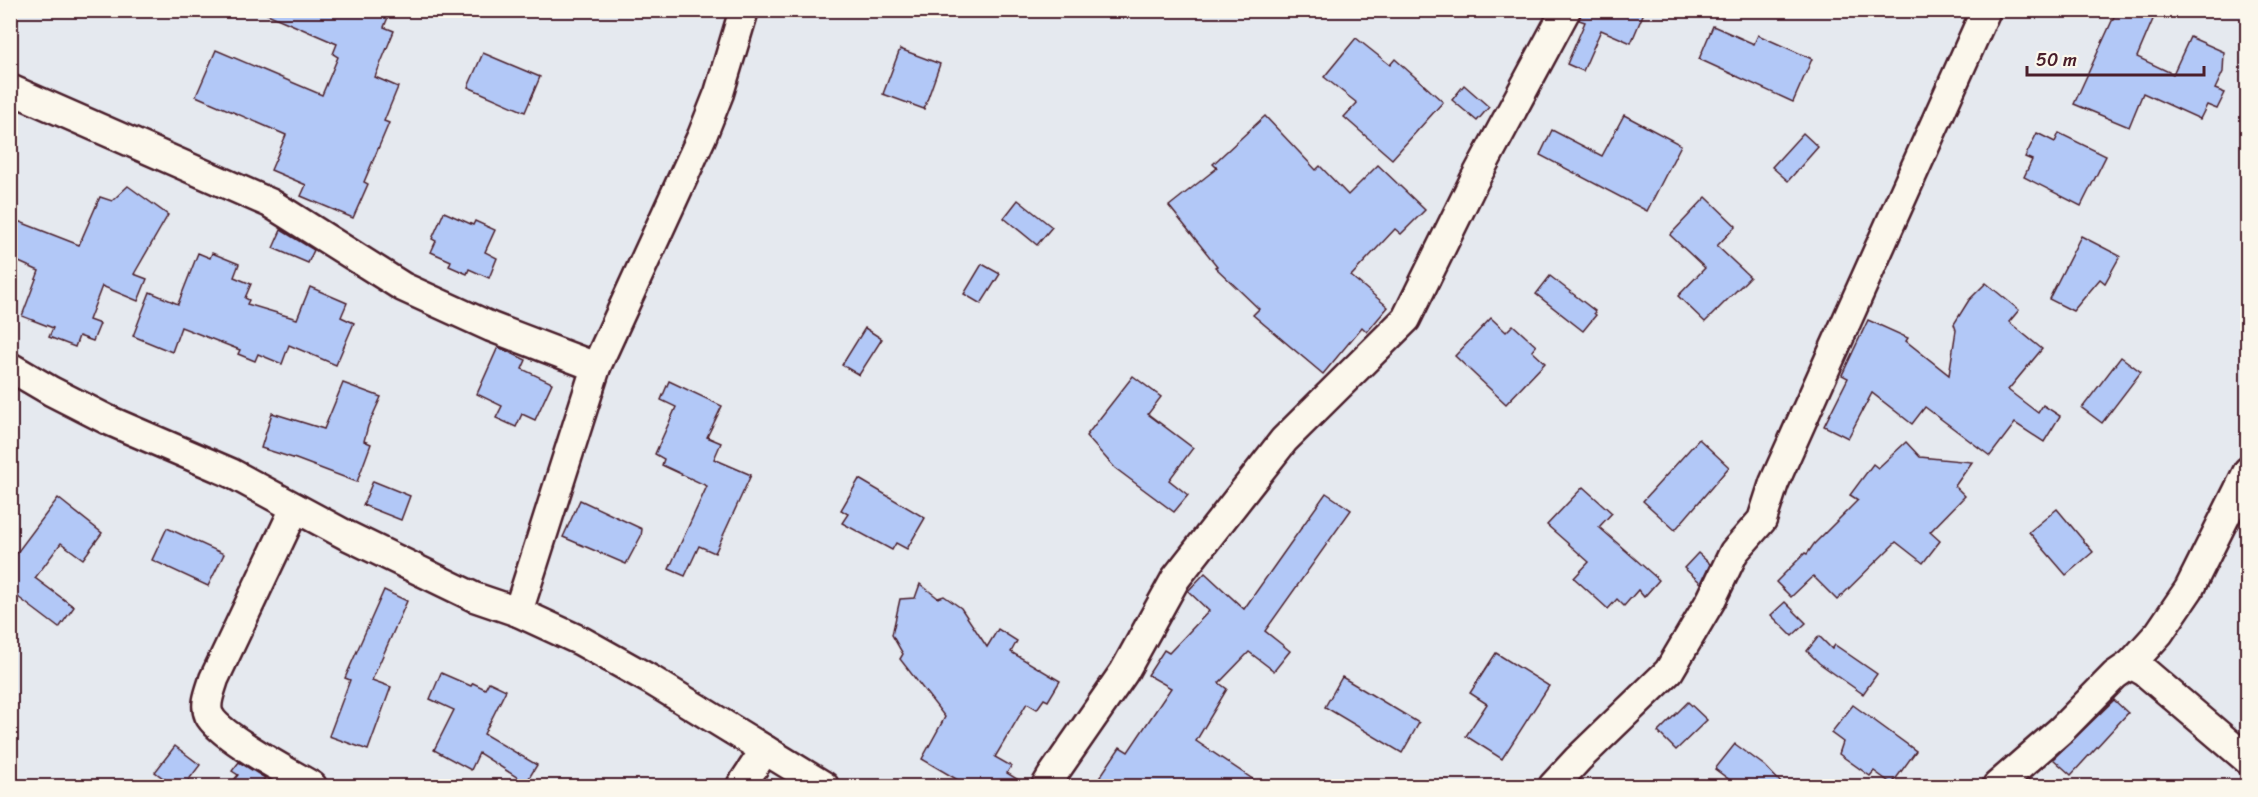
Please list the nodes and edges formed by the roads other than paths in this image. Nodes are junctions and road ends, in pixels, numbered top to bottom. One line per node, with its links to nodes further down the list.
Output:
1 (744, 10): 6 (street)
2 (1566, 10): 16 (street)
3 (1986, 10): 17 (street)
4 (10, 89): 6 (street)
5 (10, 367): 8 (street)
6 (596, 367): 9 (street)
7 (2247, 471): 10 (street)
8 (295, 508): 9 (street); 13 (street)
9 (518, 612): 11 (street)
10 (2131, 664): 12 (street); 18 (street)
11 (765, 750): 14 (street); 15 (street)
12 (2247, 760)
13 (312, 786)
14 (741, 786)
15 (824, 786)
16 (1046, 786)
17 (1552, 786)
18 (1997, 786)

